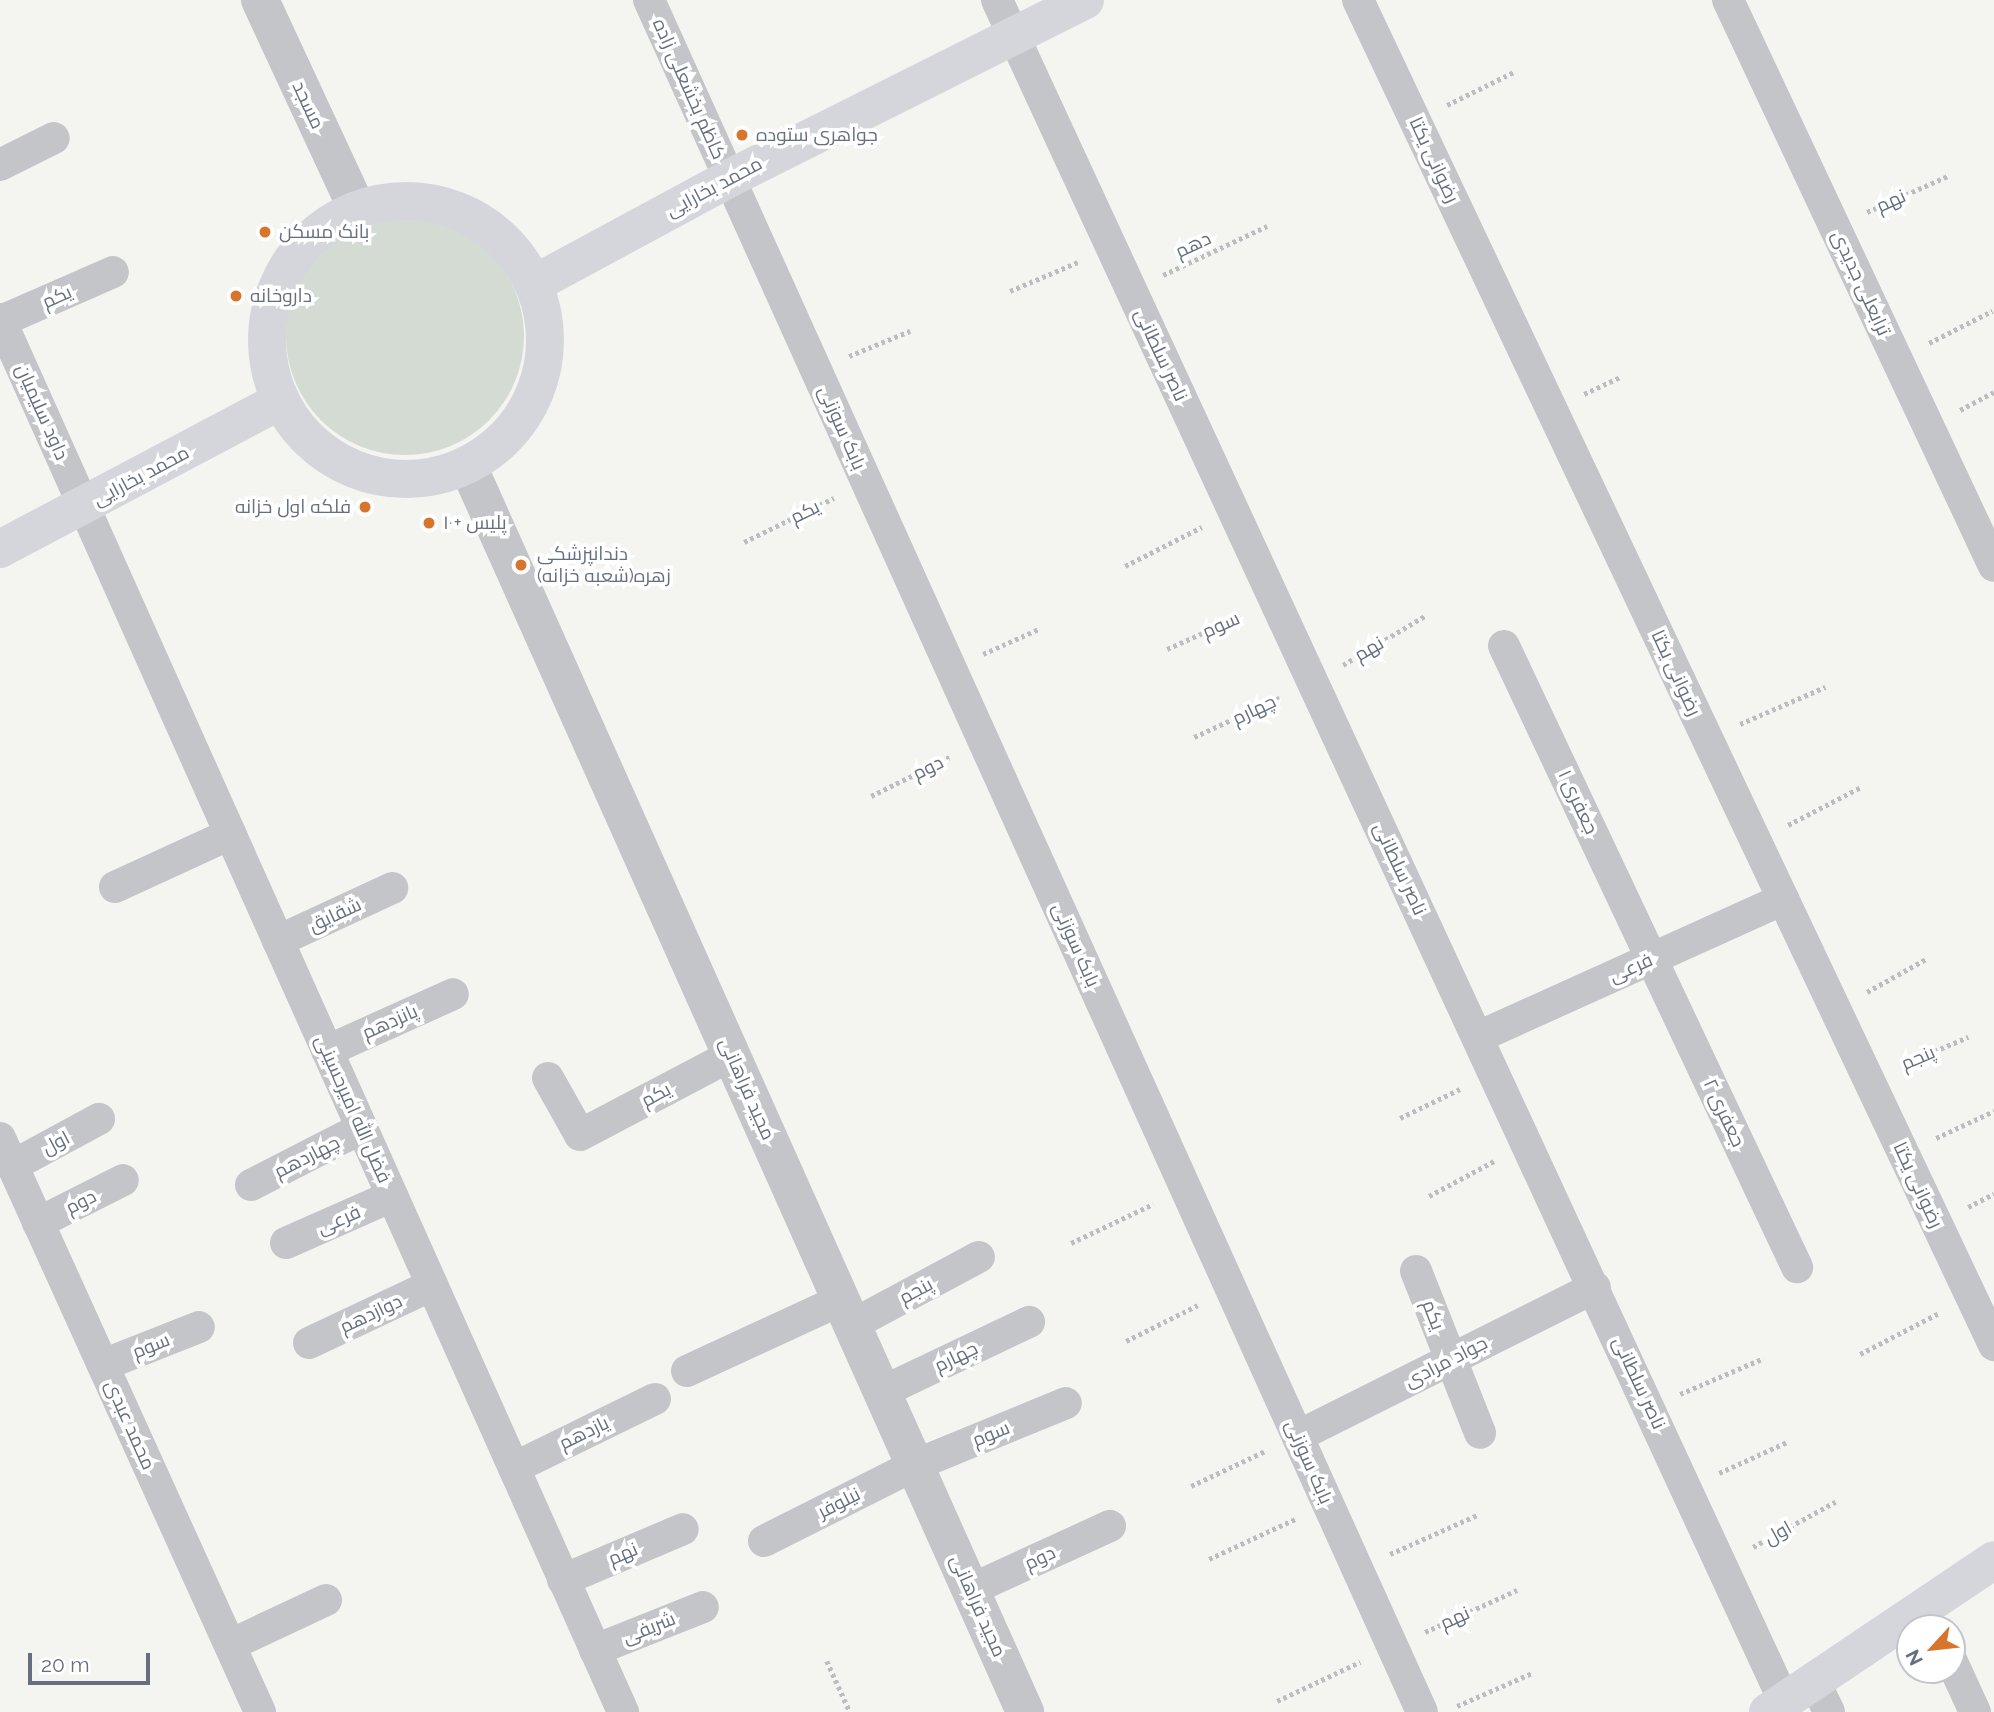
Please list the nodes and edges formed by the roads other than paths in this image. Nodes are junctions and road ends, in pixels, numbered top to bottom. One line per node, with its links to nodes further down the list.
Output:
1 (260, 0): 11 (street, مسجد)
2 (649, 0): 10 (street, کاظم بخشعلی زاده)
3 (997, 0): 7 (street, ناصر سلطانی)
4 (1084, 0): 7 (main road, محمد بخارایی)
5 (1358, 0): 24 (street, رضوانی یکتا)
6 (1728, 0): 19 (street, ترابعلی جدیدی)
7 (1013, 38): 10 (main road, محمد بخارایی); 28 (street, ناصر سلطانی)
8 (54, 138): 9 (street)
9 (0, 165)
10 (730, 178): 13 (main road, محمد بخارایی); 57 (street, بابک سوزنی)
11 (357, 209): 13 (main road); 15 (main road)
12 (113, 272): 14 (street, یکم)
13 (534, 284): 16 (main road)
14 (1, 320): 17 (street, داود سلیمیان)
15 (281, 401): 16 (main road); 17 (main road, محمد بخارایی)
16 (468, 466): 30 (street, مجید فراهانی)
17 (85, 506): 18 (main road, محمد بخارایی); 21 (street, فضل الله امیرحسینی)
18 (0, 549)
19 (1994, 566)
20 (1504, 646): 26 (street, جعفری ۱)
21 (230, 834): 22 (street); 25 (street, فضل الله امیرحسینی)
22 (115, 887)
23 (392, 888): 25 (street, شقایق)
24 (1783, 899): 26 (street, فرعی); 49 (street, رضوانی یکتا)
25 (278, 941): 29 (street, فضل الله امیرحسینی)
26 (1651, 958): 28 (street, فرعی); 41 (street, جعفری ۲)
27 (453, 994): 29 (street, پانزدهم)
28 (1478, 1037): 44 (street, ناصر سلطانی)
29 (327, 1051): 33 (street, فضل الله امیرحسینی)
30 (732, 1055): 31 (street, یکم); 45 (street, مجید فراهانی)
31 (548, 1078)
32 (99, 1119): 34 (street, اول)
33 (362, 1128): 36 (street, چهاردهم); 37 (street, فضل الله امیرحسینی)
34 (6, 1152): 38 (street, محمد عبدی)
35 (123, 1180): 38 (street, دوم)
36 (251, 1185)
37 (392, 1196): 39 (street, فرعی); 43 (street, فضل الله امیرحسینی)
38 (38, 1223): 51 (street, محمد عبدی)
39 (286, 1243)
40 (979, 1257): 45 (street, پنجم)
41 (1797, 1267)
42 (1416, 1271): 50 (street, یکم)
43 (432, 1286): 48 (street, دوازدهم); 59 (street, فضل الله امیرحسینی)
44 (1595, 1287): 50 (street, جواد مرادی); 73 (street, ناصر سلطانی)
45 (847, 1312): 52 (street, پنجم); 53 (street, مجید فراهانی)
46 (1029, 1322): 53 (street, چهارم)
47 (199, 1327): 51 (street, سوم)
48 (309, 1343)
49 (1994, 1345)
50 (1451, 1359): 56 (street); 57 (street, جواد مرادی)
51 (103, 1365): 70 (street, محمد عبدی)
52 (687, 1371)
53 (882, 1392): 58 (street, مجید فراهانی)
54 (655, 1399): 59 (street, یازدهم)
55 (1066, 1403): 58 (street, سوم)
56 (1480, 1433)
57 (1298, 1436): 77 (street, بابک سوزنی)
58 (915, 1465): 62 (street, نیلوفر); 65 (street, مجید فراهانی)
59 (514, 1468): 64 (street, فضل الله امیرحسینی)
60 (1110, 1526): 65 (street, دوم)
61 (683, 1529): 64 (street, نهم)
62 (764, 1541)
63 (1994, 1560): 68 (main road)
64 (563, 1580): 71 (street, فضل الله امیرحسینی)
65 (971, 1590): 76 (street, مجید فراهانی)
66 (326, 1600): 70 (street)
67 (703, 1607): 71 (street, شریفی)
68 (1934, 1614)
69 (1896, 1640): 73 (main road)
70 (230, 1645): 74 (street, محمد عبدی)
71 (595, 1650): 75 (street, فضل الله امیرحسینی)
72 (1962, 1684): 78 (street)
73 (1799, 1702)
74 (260, 1712)
75 (623, 1712)
76 (1025, 1712)
77 (1422, 1712)
78 (1975, 1712)

